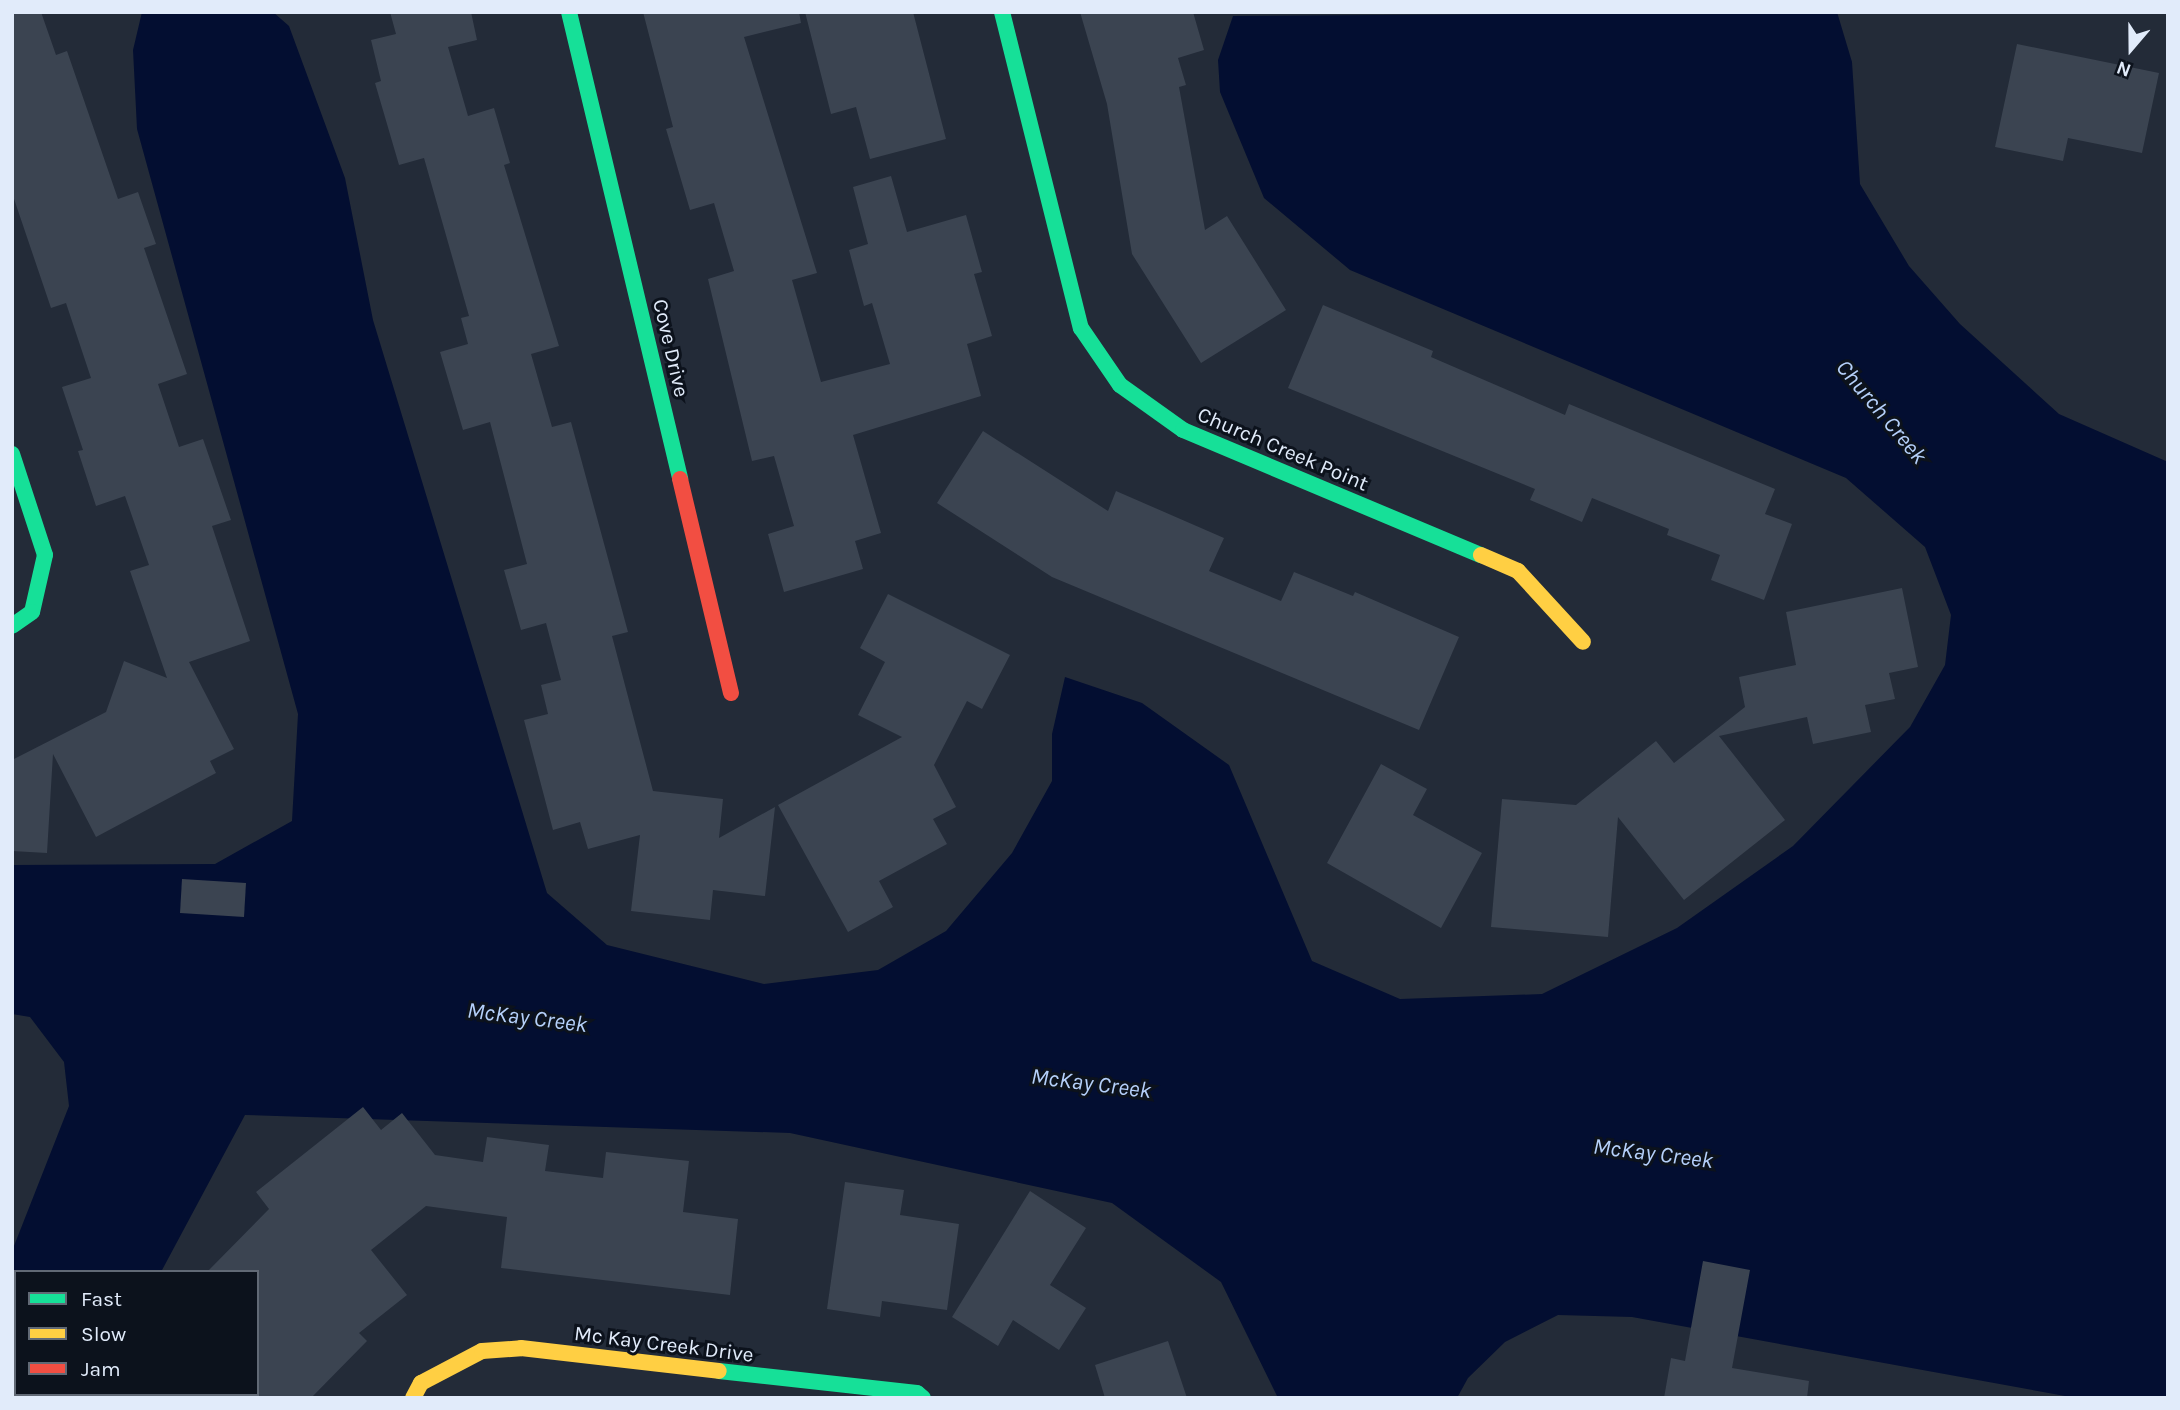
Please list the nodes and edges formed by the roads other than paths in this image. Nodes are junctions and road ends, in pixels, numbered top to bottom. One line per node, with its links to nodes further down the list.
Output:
1 (569, 12): 6 (street, Cove Drive)
2 (1002, 12): 5 (street, Church Creek Point)
3 (12, 454): 4 (street)
4 (12, 626)
5 (1583, 642)
6 (731, 693)
7 (414, 1398): 8 (street, Mc Kay Creek Drive)
8 (923, 1398)

